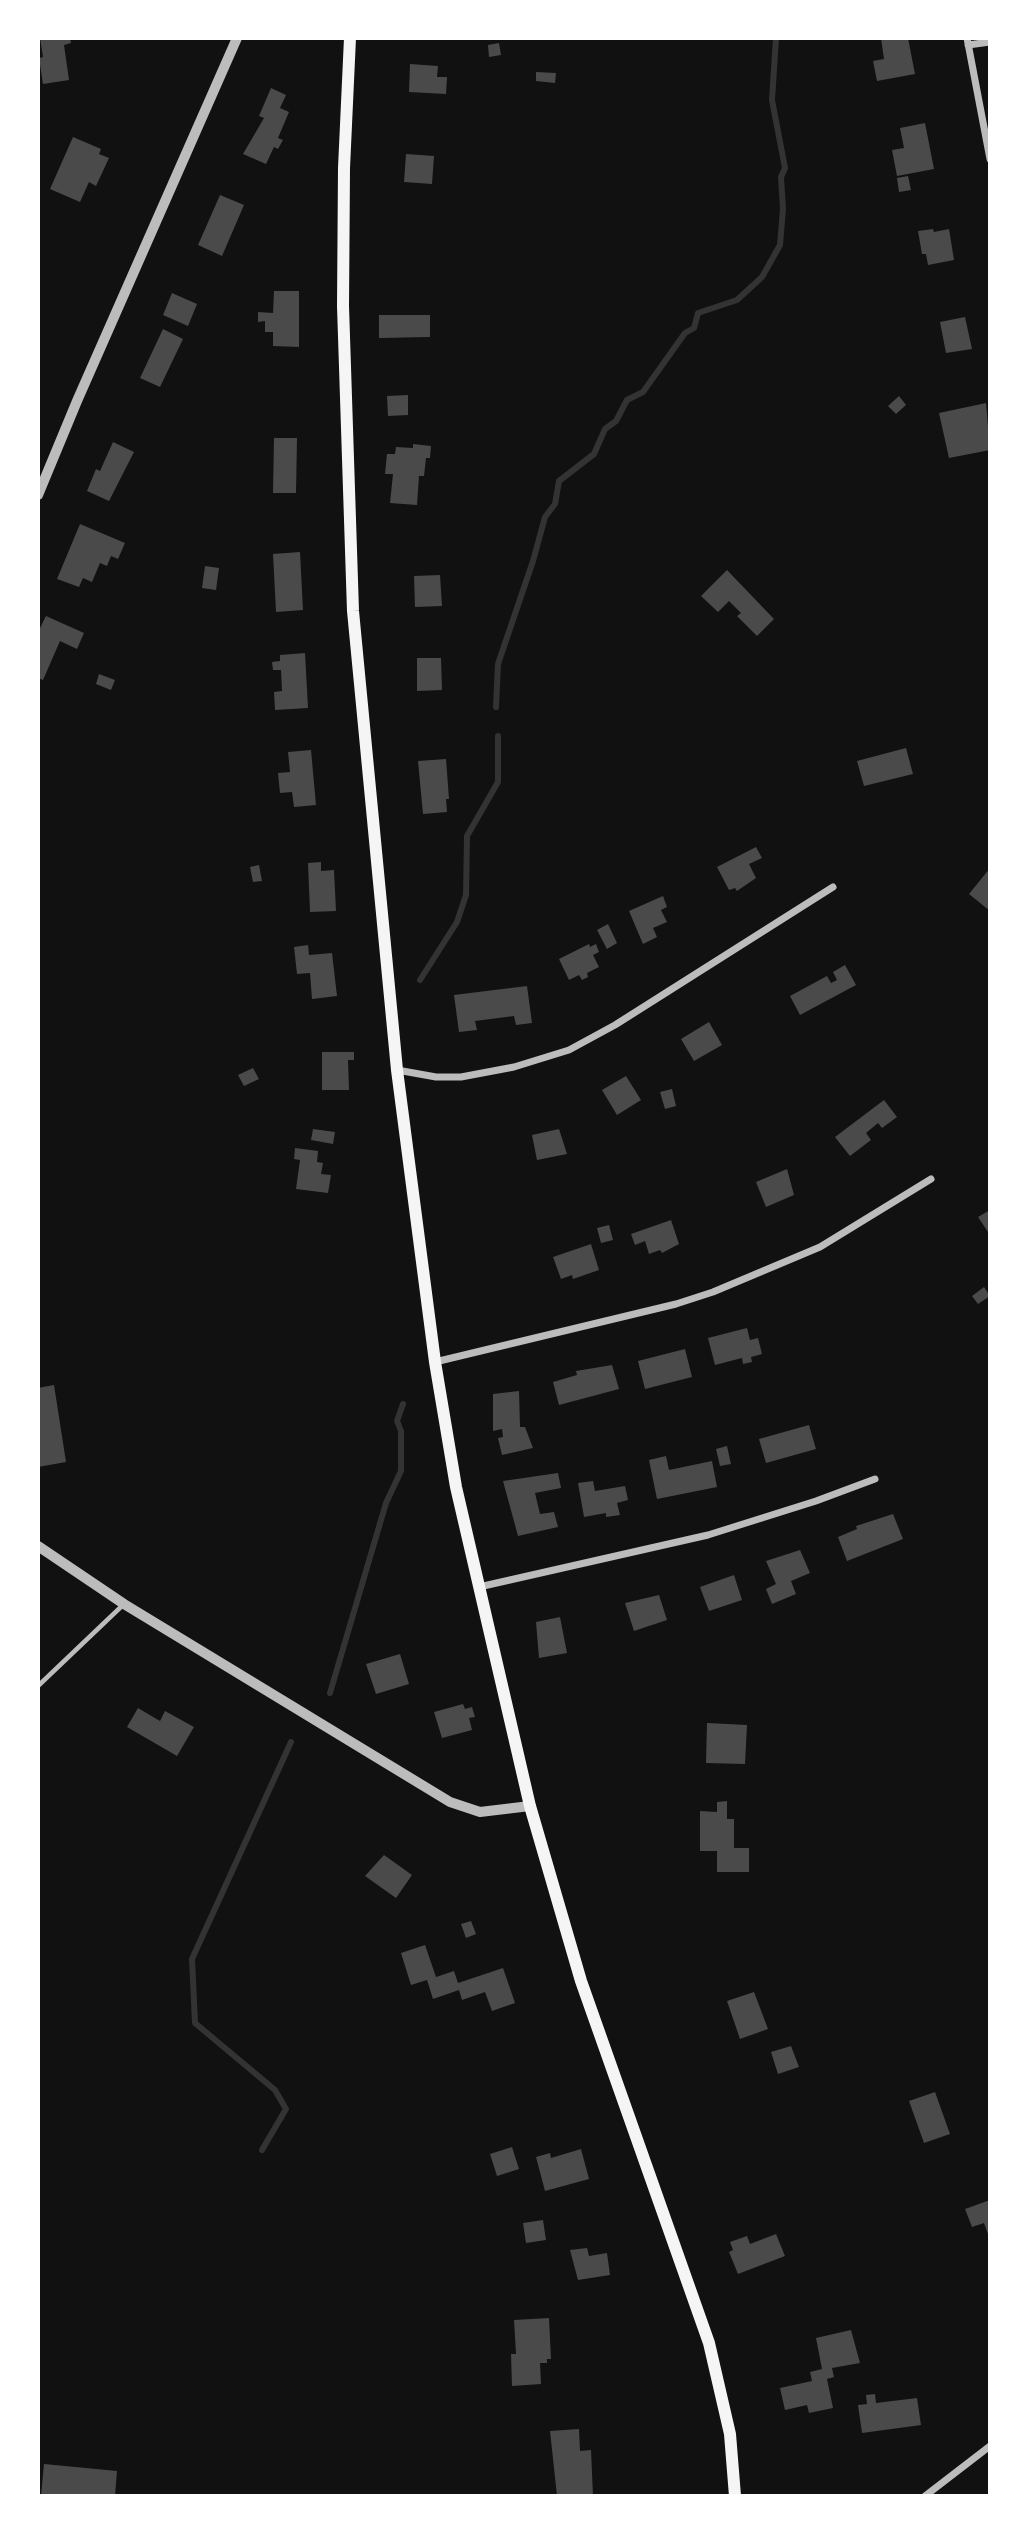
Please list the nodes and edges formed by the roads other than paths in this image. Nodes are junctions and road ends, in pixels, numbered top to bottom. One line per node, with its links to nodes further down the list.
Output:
1 (237, 38): 6 (street)
2 (350, 38): 8 (main road)
3 (967, 42): 4 (street); 5 (street)
4 (989, 42)
5 (989, 159)
6 (38, 495)
7 (833, 887): 8 (street)
8 (397, 1070): 10 (main road)
9 (931, 1179): 10 (street)
10 (435, 1362): 13 (main road)
11 (875, 1479): 13 (street)
12 (38, 1546): 14 (street)
13 (480, 1587): 16 (main road)
14 (124, 1604): 15 (lane); 16 (street)
15 (38, 1686)
16 (530, 1806): 18 (main road)
17 (989, 2446): 19 (street)
18 (735, 2496)
19 (925, 2496)

